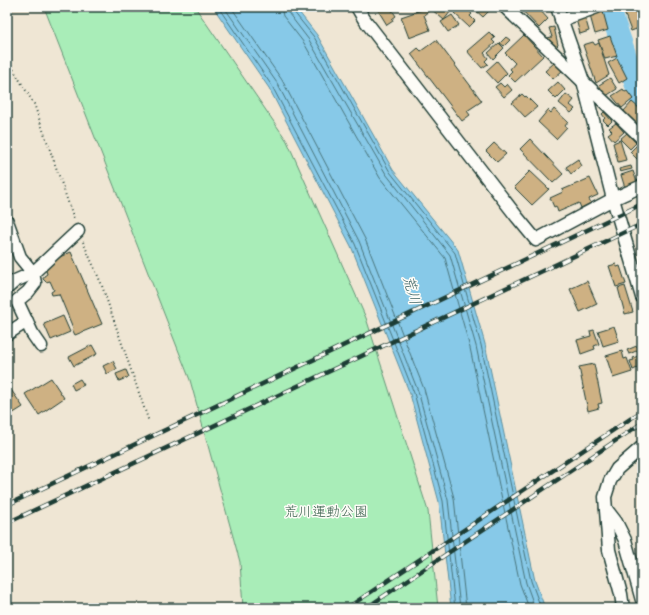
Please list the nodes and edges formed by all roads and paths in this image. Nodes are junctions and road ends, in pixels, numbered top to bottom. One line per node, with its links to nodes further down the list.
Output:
1 (356, 7): 9 (street)
2 (506, 7): 6 (street)
3 (557, 7): 5 (street)
4 (597, 7): 5 (street)
5 (561, 20): 6 (street)
6 (582, 81): 7 (street); 9 (street)
7 (642, 138)
8 (642, 186): 9 (street)
9 (613, 199): 14 (street)
10 (7, 221): 12 (street)
11 (78, 230): 12 (street)
12 (34, 273): 13 (street); 15 (street)
13 (7, 288)
14 (642, 297)
15 (27, 321): 16 (street); 17 (street)
16 (7, 334)
17 (42, 346)
18 (642, 447): 19 (street)
19 (606, 509): 20 (street); 21 (street)
20 (642, 600)
21 (623, 608)

